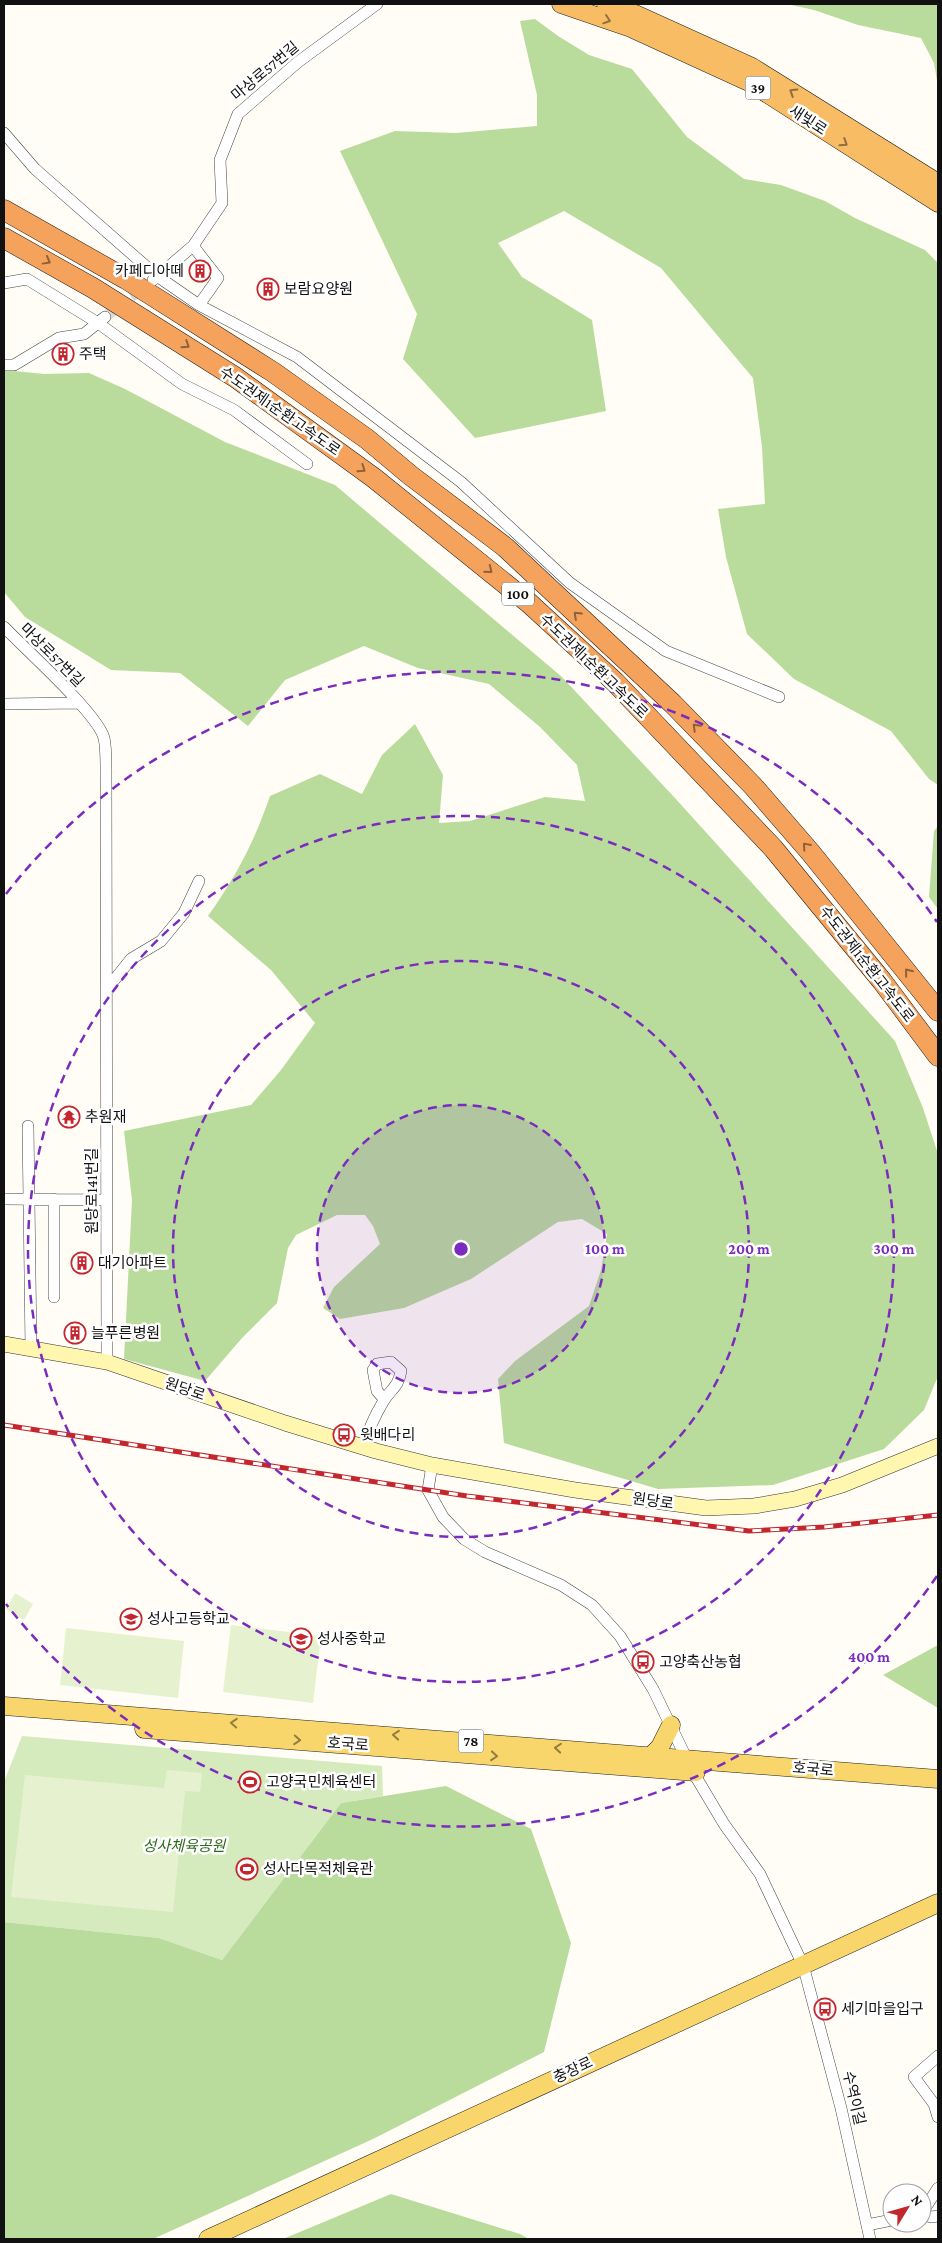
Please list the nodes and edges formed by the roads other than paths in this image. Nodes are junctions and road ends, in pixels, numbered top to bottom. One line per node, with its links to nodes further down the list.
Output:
1 (377, 4): 9 (street, 마상로57번길)
2 (561, 4): 6 (highway, 새빛로 / 39, one-way to 6)
3 (606, 4): 5 (highway, 새빛로 / 39, one-way to 3)
4 (4, 133): 10 (street)
5 (938, 183)
6 (938, 204)
7 (4, 210): 22 (highway, 수도권제1순환고속도로 / 100, one-way to 7)
8 (4, 238): 23 (highway, 수도권제1순환고속도로 / 100, one-way to 23)
9 (193, 246): 10 (street, 마상로57번길); 12 (street)
10 (154, 279): 12 (street)
11 (4, 283): 13 (street)
12 (199, 305): 17 (street)
13 (102, 320): 14 (street); 15 (street)
14 (4, 366)
15 (307, 464)
16 (4, 627): 18 (street, 마상로57번길)
17 (780, 697)
18 (78, 703): 19 (street); 21 (street, 원당로141번길)
19 (4, 704)
20 (199, 881): 21 (street)
21 (107, 989): 28 (street, 원당로141번길)
22 (938, 1011)
23 (938, 1056)
24 (28, 1126): 26 (street)
25 (4, 1199): 26 (street)
26 (30, 1199): 27 (street); 31 (street)
27 (54, 1199): 28 (street); 29 (street)
28 (107, 1200): 32 (street, 원당로141번길)
29 (54, 1297)
30 (4, 1344): 31 (main road, 원당로)
31 (30, 1348): 32 (main road, 원당로)
32 (107, 1362): 35 (main road, 원당로)
33 (384, 1399): 35 (street)
34 (938, 1446): 36 (main road, 원당로)
35 (363, 1447): 36 (main road, 원당로)
36 (432, 1465): 39 (street)
37 (4, 1706): 40 (main road, 호국로 / 78, one-way to 37)
38 (4, 1718): 41 (main road, 호국로 / 78, one-way to 41)
39 (671, 1725): 40 (main road); 41 (street)
40 (651, 1756): 41 (main road, 호국로 / 78)
41 (690, 1765): 42 (main road, 호국로 / 78); 43 (main road, 호국로 / 78); 45 (street)
42 (938, 1779)
43 (938, 1790)
44 (938, 1903): 45 (main road, 충장로)
45 (803, 1965): 49 (street, 수역이길); 50 (main road, 충장로)
46 (938, 2056): 47 (street)
47 (938, 2117)
48 (882, 2222): 49 (street)
49 (867, 2225): 51 (street, 수역이길)
50 (208, 2239)
51 (870, 2239)

